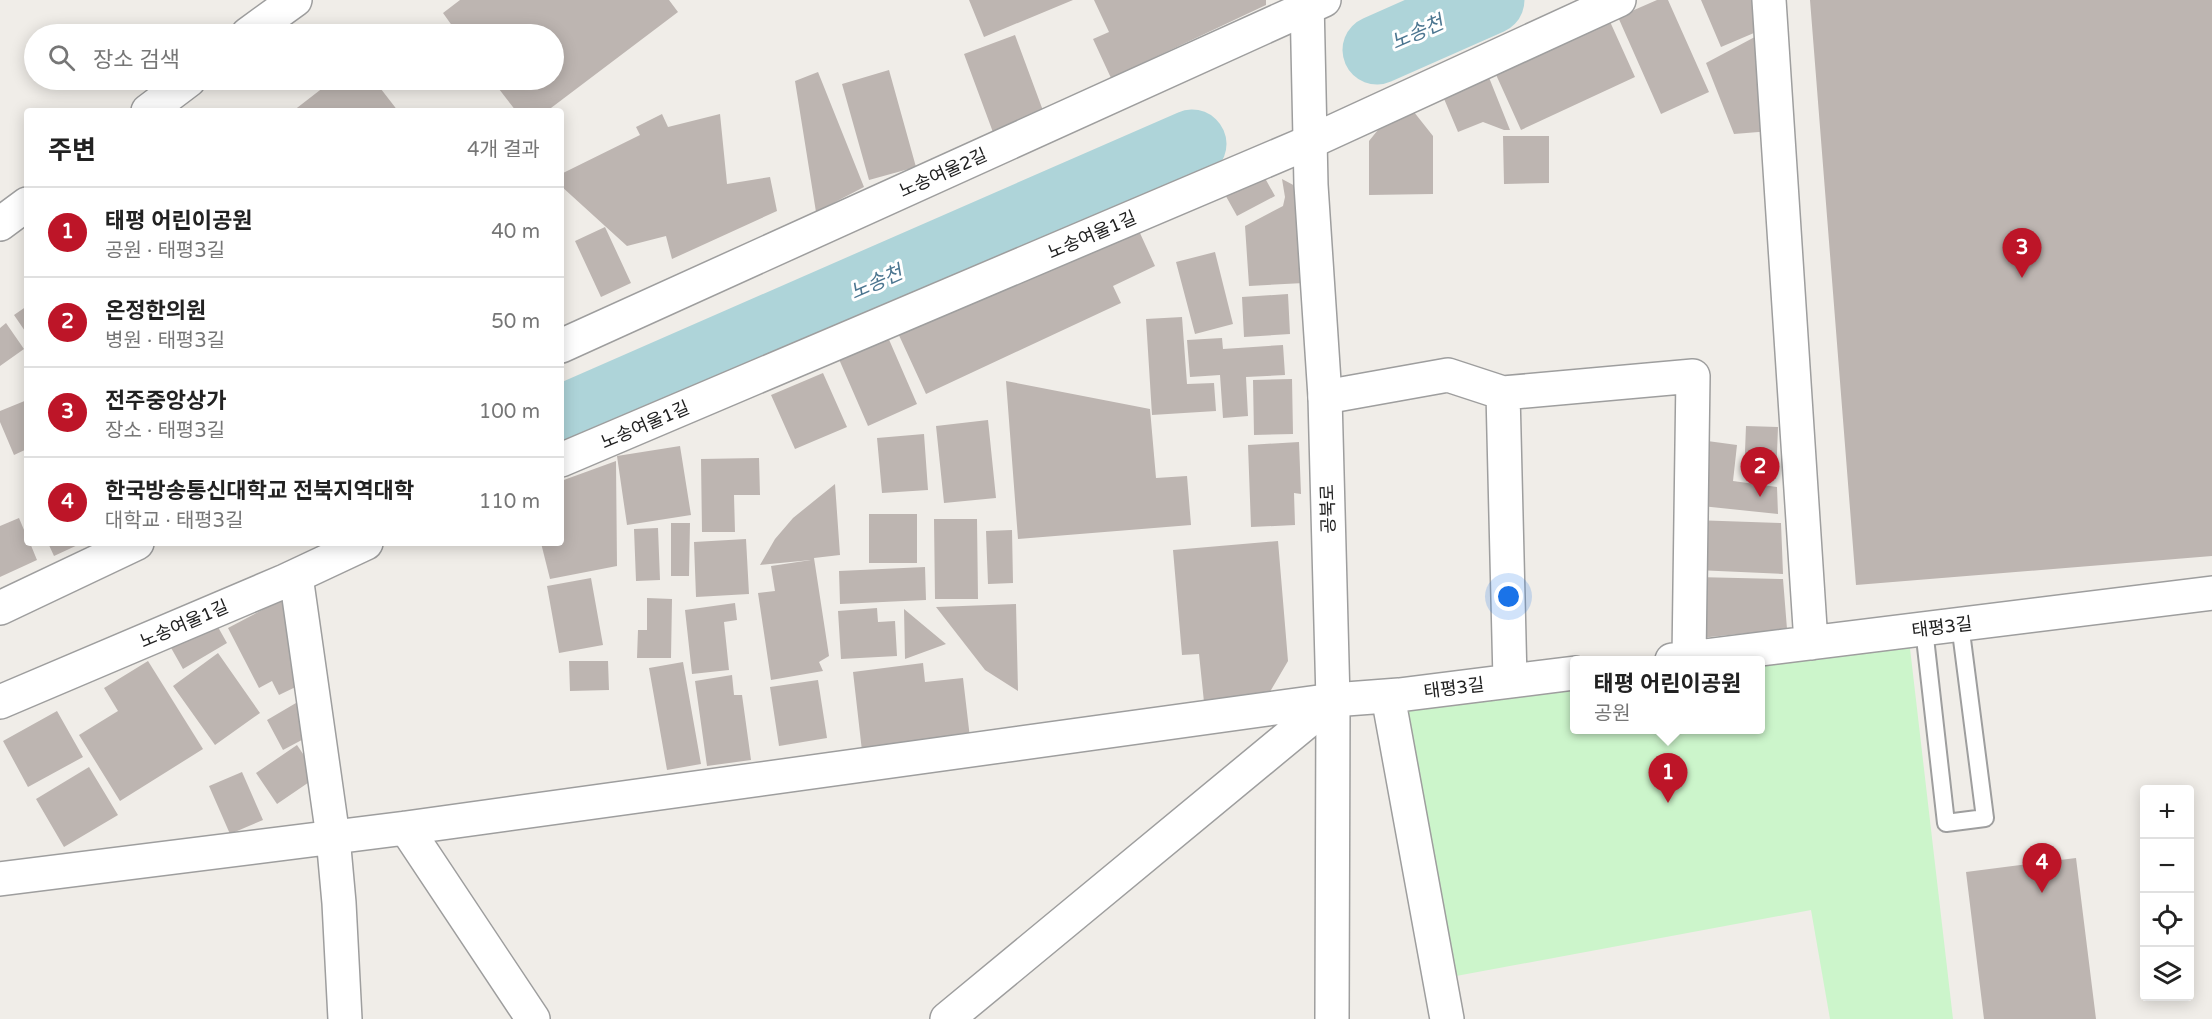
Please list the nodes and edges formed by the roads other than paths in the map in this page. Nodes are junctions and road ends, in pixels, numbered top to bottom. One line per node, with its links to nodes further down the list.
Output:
1 (295, 0): 5 (street)
2 (1619, 0): 8 (street, 노송여울1길)
3 (1769, 0): 22 (street)
4 (1313, 3): 8 (street, 공북로); 11 (street, 노송여울2길)
5 (262, 24)
6 (176, 90): 7 (street)
7 (152, 108)
8 (1312, 141): 13 (street, 공북로); 14 (street, 노송여울1길)
9 (24, 206): 10 (street)
10 (0, 224)
11 (564, 345)
12 (1503, 393): 13 (street); 23 (street); 26 (street)
13 (1325, 397): 28 (street, 공북로)
14 (564, 459)
15 (131, 546): 19 (street)
16 (358, 546): 17 (street, 노송여울1길)
17 (296, 576): 29 (street, 노송여울1길); 31 (street)
18 (2212, 593): 20 (street, 태평3길)
19 (0, 608)
20 (1960, 624): 21 (street, 태평3길); 21 (lane)
21 (1924, 629): 22 (street, 태평3길)
22 (1811, 643): 24 (street, 태평3길)
23 (1681, 656)
24 (1705, 656)
25 (1570, 673): 26 (street, 태평3길)
26 (1510, 681): 27 (street, 태평3길)
27 (1388, 696): 28 (street, 태평3길); 37 (street)
28 (1334, 700): 30 (street, 태평3길); 35 (street); 36 (street, 공북로)
29 (0, 702)
30 (406, 828): 31 (street, 태평3길); 34 (street)
31 (333, 837): 32 (street, 태평3길); 33 (street)
32 (0, 879)
33 (345, 1019)
34 (533, 1019)
35 (947, 1019)
36 (1332, 1019)
37 (1447, 1019)

